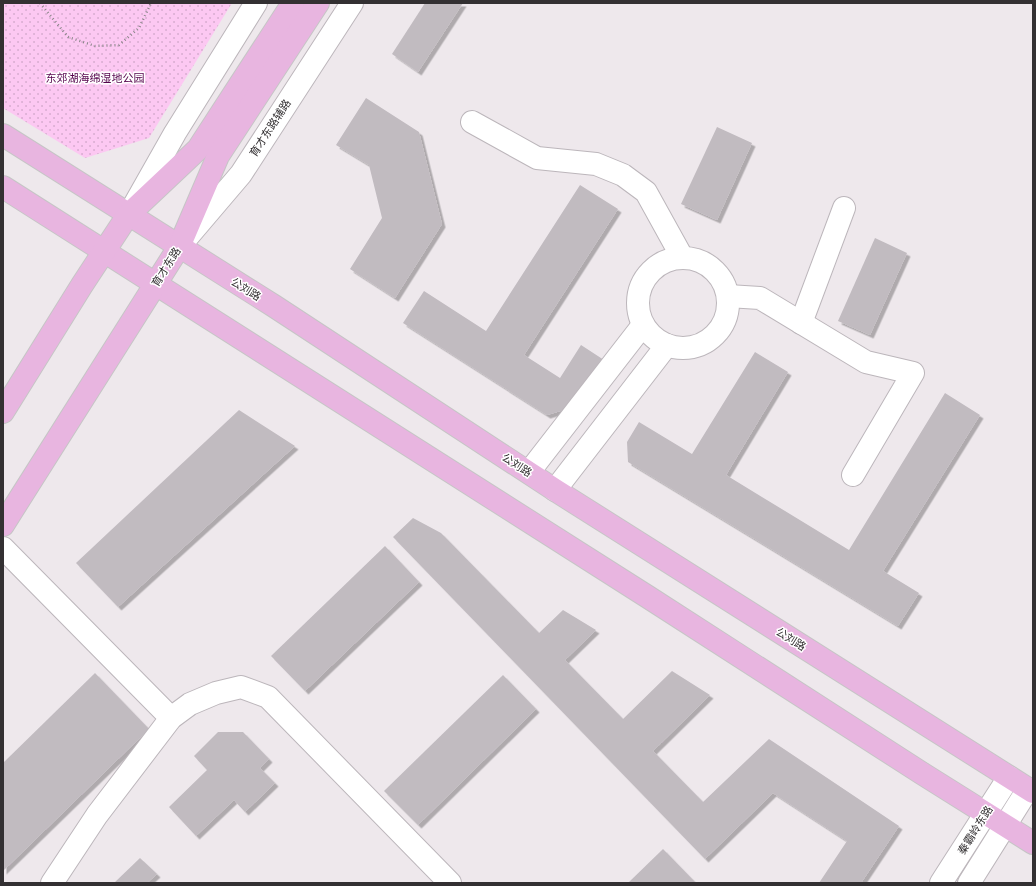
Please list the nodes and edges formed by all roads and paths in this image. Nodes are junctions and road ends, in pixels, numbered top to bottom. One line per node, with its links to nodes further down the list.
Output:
1 (40, 3): 2 (path)
2 (151, 3)
3 (256, 3): 11 (street)
4 (293, 3): 11 (main road)
5 (318, 3): 12 (main road, 育才东路)
6 (352, 3): 12 (street, 育才东路辅路)
7 (472, 122): 14 (street)
8 (3, 135): 11 (main road, 公刘路)
9 (3, 187): 13 (main road)
10 (844, 208): 17 (street)
11 (128, 214): 12 (main road, 公刘路); 13 (main road)
12 (179, 247): 15 (main road, 育才东路); 21 (main road, 公刘路)
13 (104, 252): 15 (main road); 20 (main road)
14 (682, 257): 16 (street); 18 (street)
15 (156, 284): 24 (main road, 育才东路); 29 (main road)
16 (728, 296): 17 (street); 19 (street)
17 (801, 323): 22 (street)
18 (643, 325): 19 (street); 21 (street)
19 (667, 345): 23 (street)
20 (3, 412)
21 (529, 472): 23 (main road, 公刘路)
22 (853, 475)
23 (555, 490): 27 (main road, 公刘路)
24 (3, 525)
25 (3, 548): 26 (street)
26 (171, 718): 32 (street); 33 (street)
27 (1009, 777): 28 (main road, 公刘路); 29 (street, 秦霸岭东路)
28 (1031, 791): 30 (street, 秦霸岭东路)
29 (986, 813): 30 (main road); 34 (street, 秦霸岭东路)
30 (1005, 826): 31 (main road); 35 (street, 秦霸岭东路)
31 (1033, 843)
32 (52, 883)
33 (450, 883)
34 (941, 883)
35 (969, 883)

